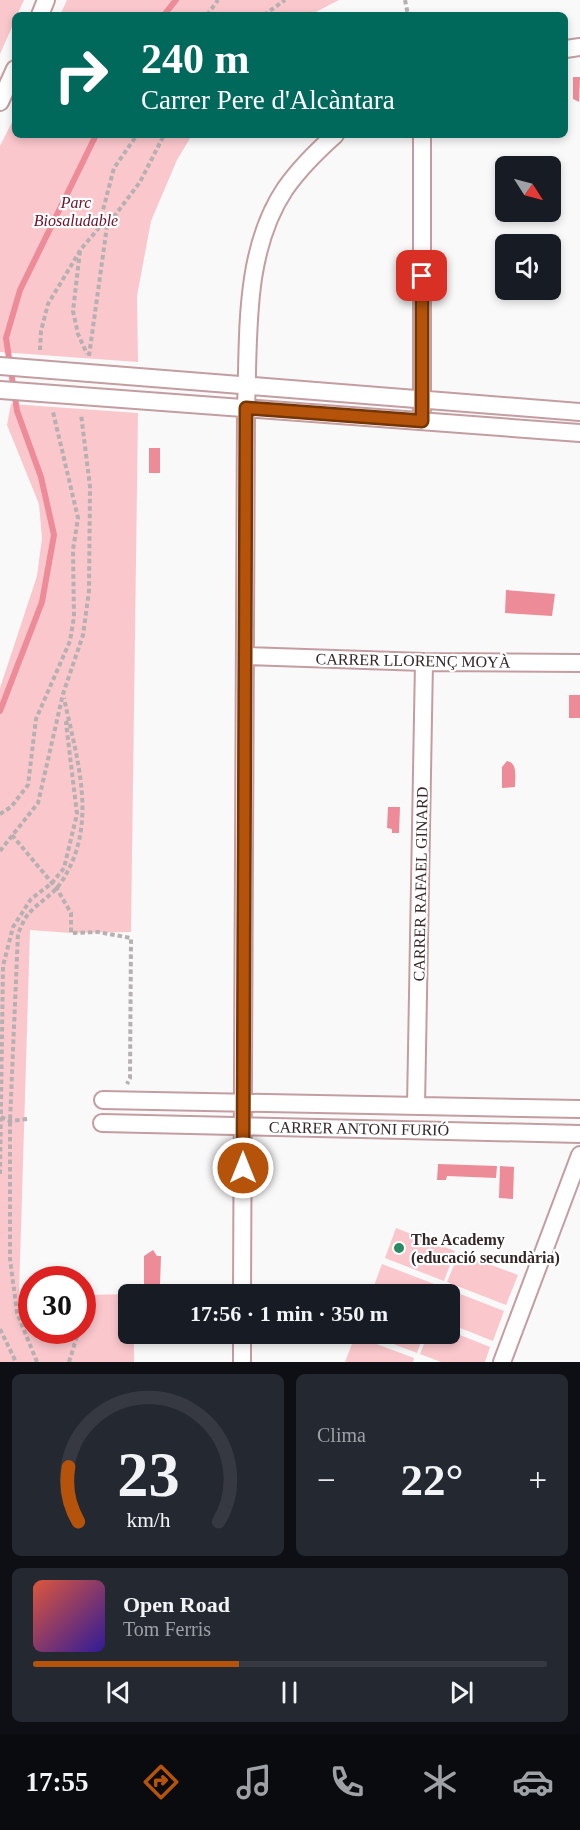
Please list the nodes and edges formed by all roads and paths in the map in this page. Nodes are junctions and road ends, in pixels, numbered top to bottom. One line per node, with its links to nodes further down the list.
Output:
1 (285, 0): 2 (path)
2 (268, 12)
3 (12, 76): 4 (street)
4 (0, 102)
5 (135, 138): 9 (path)
6 (162, 138): 9 (path)
7 (332, 138): 12 (street)
8 (422, 138): 15 (street)
9 (81, 249): 11 (path)
10 (0, 366): 11 (street)
11 (32, 369): 12 (street)
12 (247, 386): 15 (street); 16 (street)
13 (0, 390): 14 (street)
14 (48, 394): 16 (street); 26 (path)
15 (422, 400): 18 (street); 19 (street)
16 (246, 408): 19 (street); 21 (street)
17 (80, 412): 24 (path)
18 (580, 412)
19 (422, 421): 20 (street)
20 (580, 434)
21 (246, 656): 22 (street, CARRER LLORENÇ MOYÀ); 33 (street)
22 (424, 662): 23 (street, CARRER LLORENÇ MOYÀ); 34 (street, CARRER RAFAEL GINARD)
23 (580, 663)
24 (63, 694): 25 (path); 27 (path)
25 (69, 721): 29 (path); 30 (path)
26 (0, 814)
27 (12, 835): 28 (path); 29 (path)
28 (0, 851)
29 (52, 883): 30 (path); 36 (path)
30 (57, 889): 31 (path); 38 (path)
31 (127, 1089)
32 (103, 1100): 33 (street, CARRER ANTONI FURIÓ)
33 (244, 1103): 34 (street, CARRER ANTONI FURIÓ); 40 (street)
34 (416, 1106): 35 (street, CARRER ANTONI FURIÓ)
35 (580, 1109)
36 (1, 1117): 38 (path); 43 (path)
37 (28, 1119): 38 (path)
38 (10, 1121): 49 (path)
39 (102, 1122): 40 (street, CARRER ANTONI FURIÓ)
40 (243, 1126): 41 (street, CARRER ANTONI FURIÓ); 44 (street)
41 (580, 1134)
42 (580, 1155): 52 (street)
43 (0, 1174)
44 (242, 1284)
45 (0, 1329): 48 (path)
46 (75, 1344): 50 (path)
47 (242, 1344): 51 (street)
48 (16, 1362)
49 (37, 1362)
50 (69, 1362)
51 (242, 1362)
52 (502, 1362)

